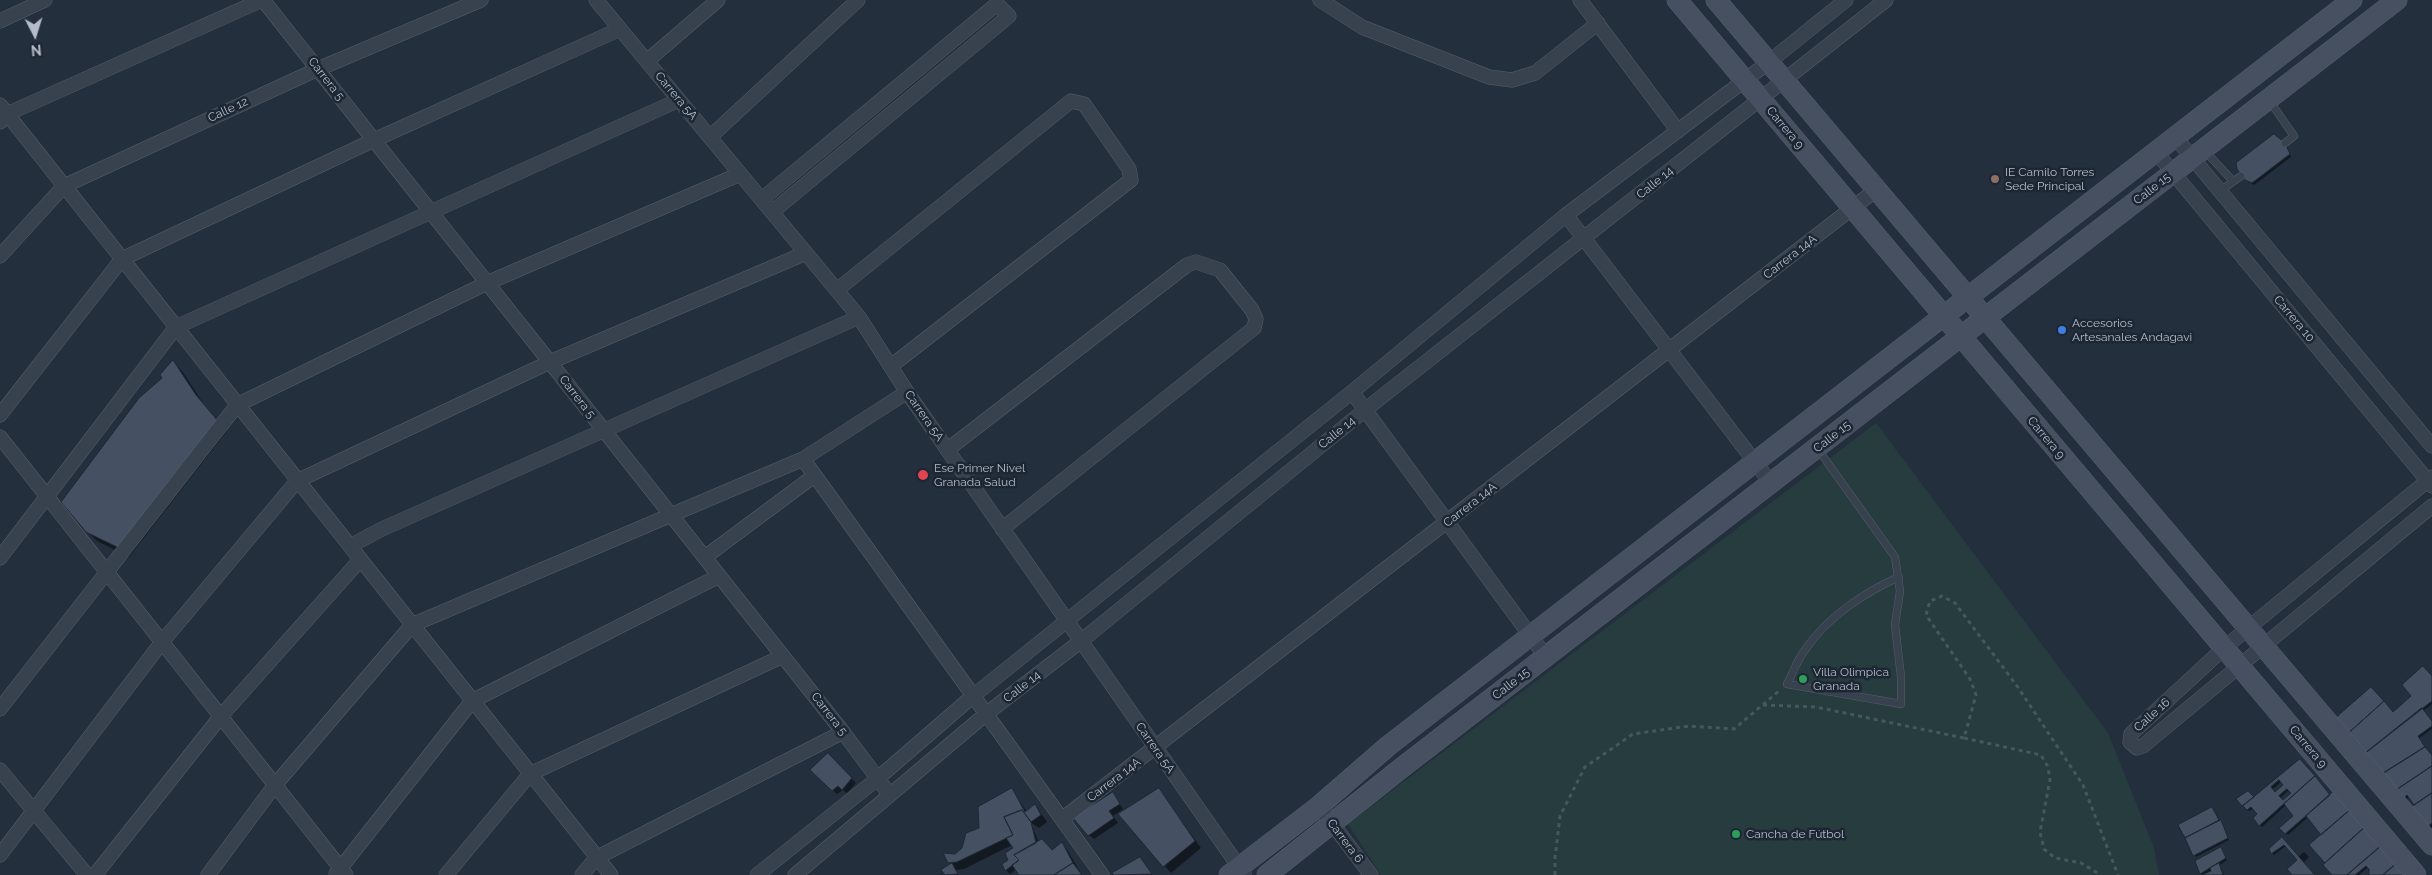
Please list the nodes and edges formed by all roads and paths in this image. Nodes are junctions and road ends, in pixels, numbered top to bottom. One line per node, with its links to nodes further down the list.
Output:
1 (45, 0): 15 (street)
2 (262, 0): 20 (street, Carrera 5); 26 (street)
3 (481, 0): 20 (street, Calle 12)
4 (596, 0): 17 (street, Carrera 5A)
5 (718, 0): 18 (street)
6 (858, 0): 28 (street)
7 (1320, 0): 16 (street)
8 (1580, 0): 16 (street)
9 (1677, 0): 21 (street, Carrera 9)
10 (1716, 0): 19 (street)
11 (1846, 0): 19 (street, Calle 14)
12 (1886, 0): 22 (street, Calle 14)
13 (2352, 0): 29 (street)
14 (2397, 0): 24 (street, Calle 15)
15 (0, 20)
16 (1598, 23): 27 (street)
17 (620, 29): 18 (street, Carrera 5A); 30 (street)
18 (647, 61): 25 (street, Carrera 5A)
19 (1769, 62): 21 (street, Calle 14); 22 (street)
20 (318, 69): 30 (street, Carrera 5); 38 (street, Calle 12)
21 (1744, 80): 23 (street, Carrera 9); 27 (street, Calle 14)
22 (1785, 81): 23 (street, Calle 14); 39 (street)
23 (1760, 99): 42 (street, Carrera 9); 46 (street, Calle 14)
24 (2268, 99): 31 (lane); 33 (street, Calle 15)
25 (679, 100): 28 (street, Carrera 5A); 44 (street)
26 (2, 114): 38 (street)
27 (1678, 131): 45 (street, Calle 14)
28 (710, 137): 35 (street, Carrera 5A)
29 (2175, 137): 32 (street); 33 (street, Carrera 10)
30 (374, 140): 44 (street, Carrera 5); 49 (street)
31 (2285, 143)
32 (2156, 152): 34 (street, Carrera 10); 52 (street)
33 (2198, 154): 34 (street, Calle 15); 37 (lane); 40 (street, Carrera 10)
34 (2173, 173): 55 (street, Calle 15); 75 (street, Carrera 10)
35 (740, 174): 41 (street, Carrera 5A); 50 (street)
36 (2241, 176): 37 (lane)
37 (2233, 181): 40 (lane)
38 (64, 186): 48 (street, Calle 12); 49 (street)
39 (1877, 189): 42 (street, Carrera 14A); 52 (street)
40 (2220, 191): 68 (street, Carrera 10)
41 (762, 199): 43 (street, Carrera 5A); 43 (street)
42 (1853, 208): 53 (street, Carrera 9); 58 (street, Carrera 14A)
43 (772, 212): 47 (street, Carrera 5A)
44 (432, 213): 50 (street, Carrera 5); 56 (street)
45 (1566, 215): 46 (street); 62 (street, Calle 14)
46 (1584, 239): 58 (street); 64 (street, Calle 14)
47 (806, 253): 51 (street, Carrera 5A); 59 (street)
48 (0, 256)
49 (122, 259): 56 (street); 65 (street)
50 (487, 283): 59 (street, Carrera 5); 63 (street)
51 (837, 290): 54 (street, Carrera 5A); 60 (street)
52 (1968, 297): 53 (street); 55 (street)
53 (1944, 316): 57 (street, Carrera 9); 72 (street)
54 (859, 317): 60 (street, Carrera 5A); 66 (street)
55 (1985, 318): 57 (street, Calle 15); 91 (street)
56 (176, 327): 63 (street); 77 (street)
57 (1961, 337): 69 (street, Calle 15); 96 (street, Carrera 9)
58 (1669, 350): 72 (street); 80 (street, Carrera 14A)
59 (550, 362): 66 (street, Carrera 5); 74 (street)
60 (891, 366): 61 (street, Carrera 5A)
61 (907, 392): 70 (street, Carrera 5A); 71 (street)
62 (1352, 392): 64 (street); 89 (street, Calle 14)
63 (238, 405): 74 (street); 86 (street)
64 (1365, 410): 80 (street); 94 (street, Calle 14)
65 (0, 415)
66 (604, 430): 79 (street, Carrera 5); 82 (street)
67 (0, 437): 77 (street)
68 (2432, 446)
69 (1817, 448): 76 (street, Calle 15); 88 (lane)
70 (947, 450): 81 (street, Carrera 5A); 81 (street)
71 (802, 459): 73 (street); 79 (street)
72 (1755, 462): 76 (street); 92 (street)
73 (814, 476): 83 (street); 101 (street)
74 (298, 481): 82 (street); 93 (street)
75 (2430, 481): 91 (street, Calle 16)
76 (1771, 483): 98 (street, Calle 15)
77 (47, 497): 84 (street); 86 (street)
78 (2432, 506): 95 (street, Calle 16)
79 (672, 516): 83 (street, Carrera 5); 90 (street)
80 (1448, 522): 92 (street); 109 (street, Carrera 14A)
81 (1002, 529): 89 (street, Carrera 5A)
82 (350, 546): 85 (street)
83 (705, 557): 87 (street, Carrera 5)
84 (0, 558)
85 (360, 560): 90 (street); 106 (street)
86 (107, 573): 93 (street); 104 (street)
87 (719, 576): 97 (street, Carrera 5); 102 (street)
88 (1899, 577): 100 (lane); 100 (lane)
89 (1067, 622): 94 (street, Carrera 5A); 101 (street, Calle 14)
90 (412, 625): 102 (street); 113 (street)
91 (2249, 628): 95 (street); 96 (street, Calle 16)
92 (1531, 636): 98 (street); 115 (street)
93 (162, 642): 106 (street); 116 (street)
94 (1081, 642): 105 (street, Calle 14); 109 (street, Carrera 5A)
95 (2263, 645): 99 (street, Calle 16); 119 (street)
96 (2224, 648): 99 (street, Carrera 9); 99 (street, Calle 16)
97 (784, 656): 107 (street, Carrera 5); 111 (street)
98 (1546, 656): 118 (street, Calle 15)
99 (2238, 665): 138 (street, Carrera 9)
100 (1787, 684): 103 (path)
101 (973, 696): 105 (street); 112 (street, Calle 14)
102 (472, 701): 111 (street); 122 (street)
103 (1763, 705): 108 (path); 135 (path)
104 (0, 709)
105 (986, 714): 114 (street, Calle 14); 117 (street)
106 (221, 716): 113 (street); 125 (street)
107 (843, 732): 112 (street, Carrera 5); 121 (street)
108 (1964, 738): 136 (path); 137 (path)
109 (1155, 748): 117 (street, Carrera 14A); 123 (street, Carrera 5A)
110 (0, 770): 116 (street)
111 (530, 774): 121 (street); 127 (street)
112 (877, 779): 114 (street, Carrera 5); 130 (street, Calle 14)
113 (275, 785): 122 (street); 126 (street)
114 (890, 795): 131 (street, Calle 14)
115 (1320, 806): 118 (street, Carrera 6); 123 (street)
116 (33, 811): 120 (street); 124 (street)
117 (1062, 820): 132 (street)
118 (1333, 824): 133 (street, Calle 15); 134 (street, Carrera 6)
119 (2432, 845)
120 (0, 855)
121 (596, 858): 128 (street); 129 (street)
122 (341, 873)
123 (1237, 873)
124 (87, 875)
125 (95, 875)
126 (208, 875)
127 (446, 875)
128 (582, 875)
129 (611, 875)
130 (757, 875)
131 (795, 875)
132 (1102, 875)
133 (1267, 875)
134 (1371, 875)
135 (1556, 875)
136 (2096, 875)
137 (2118, 875)
138 (2416, 875)

